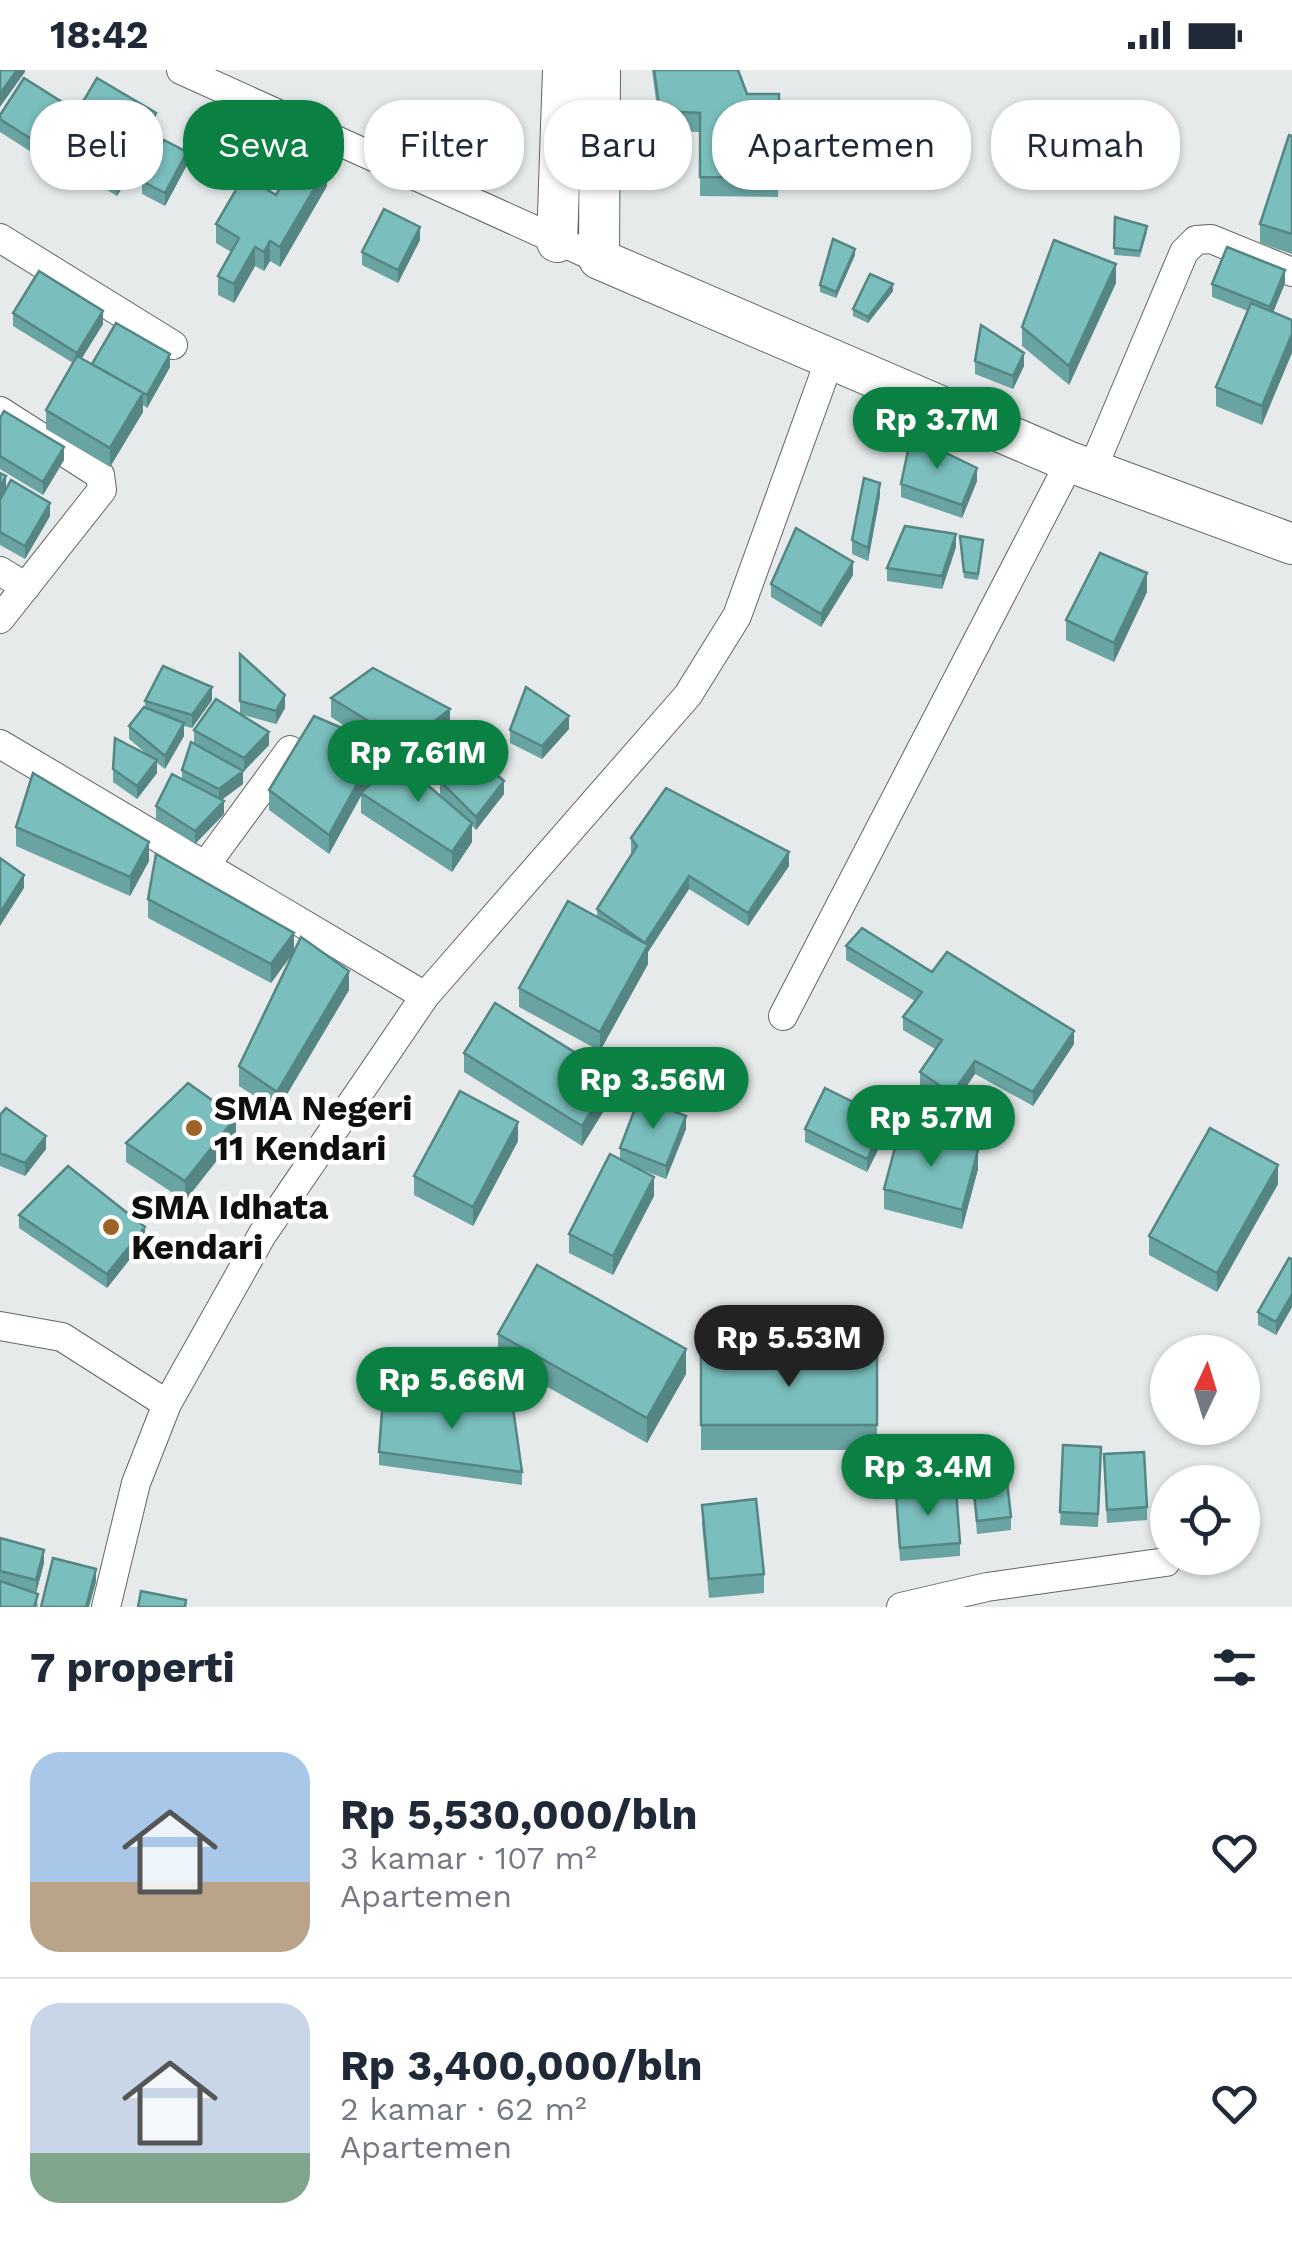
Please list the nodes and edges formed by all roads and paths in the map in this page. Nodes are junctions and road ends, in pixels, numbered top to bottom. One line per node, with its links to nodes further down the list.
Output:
1 (181, 70): 5 (street)
2 (563, 70): 5 (street)
3 (600, 70): 6 (street)
4 (0, 238): 8 (street)
5 (558, 242): 6 (street)
6 (599, 259): 9 (street)
7 (1292, 272): 11 (street)
8 (173, 345)
9 (832, 356): 11 (street); 19 (street)
10 (0, 411): 14 (street)
11 (1081, 466): 12 (street); 20 (street)
12 (1292, 544)
13 (0, 571): 14 (street)
14 (26, 587): 15 (street)
15 (0, 620)
16 (0, 744): 18 (street)
17 (290, 750): 18 (street)
18 (205, 866): 19 (street)
19 (425, 996): 22 (street)
20 (783, 1016)
21 (0, 1326): 22 (street)
22 (167, 1404): 24 (street)
23 (1150, 1564): 25 (street)
24 (106, 1607)
25 (901, 1607)

